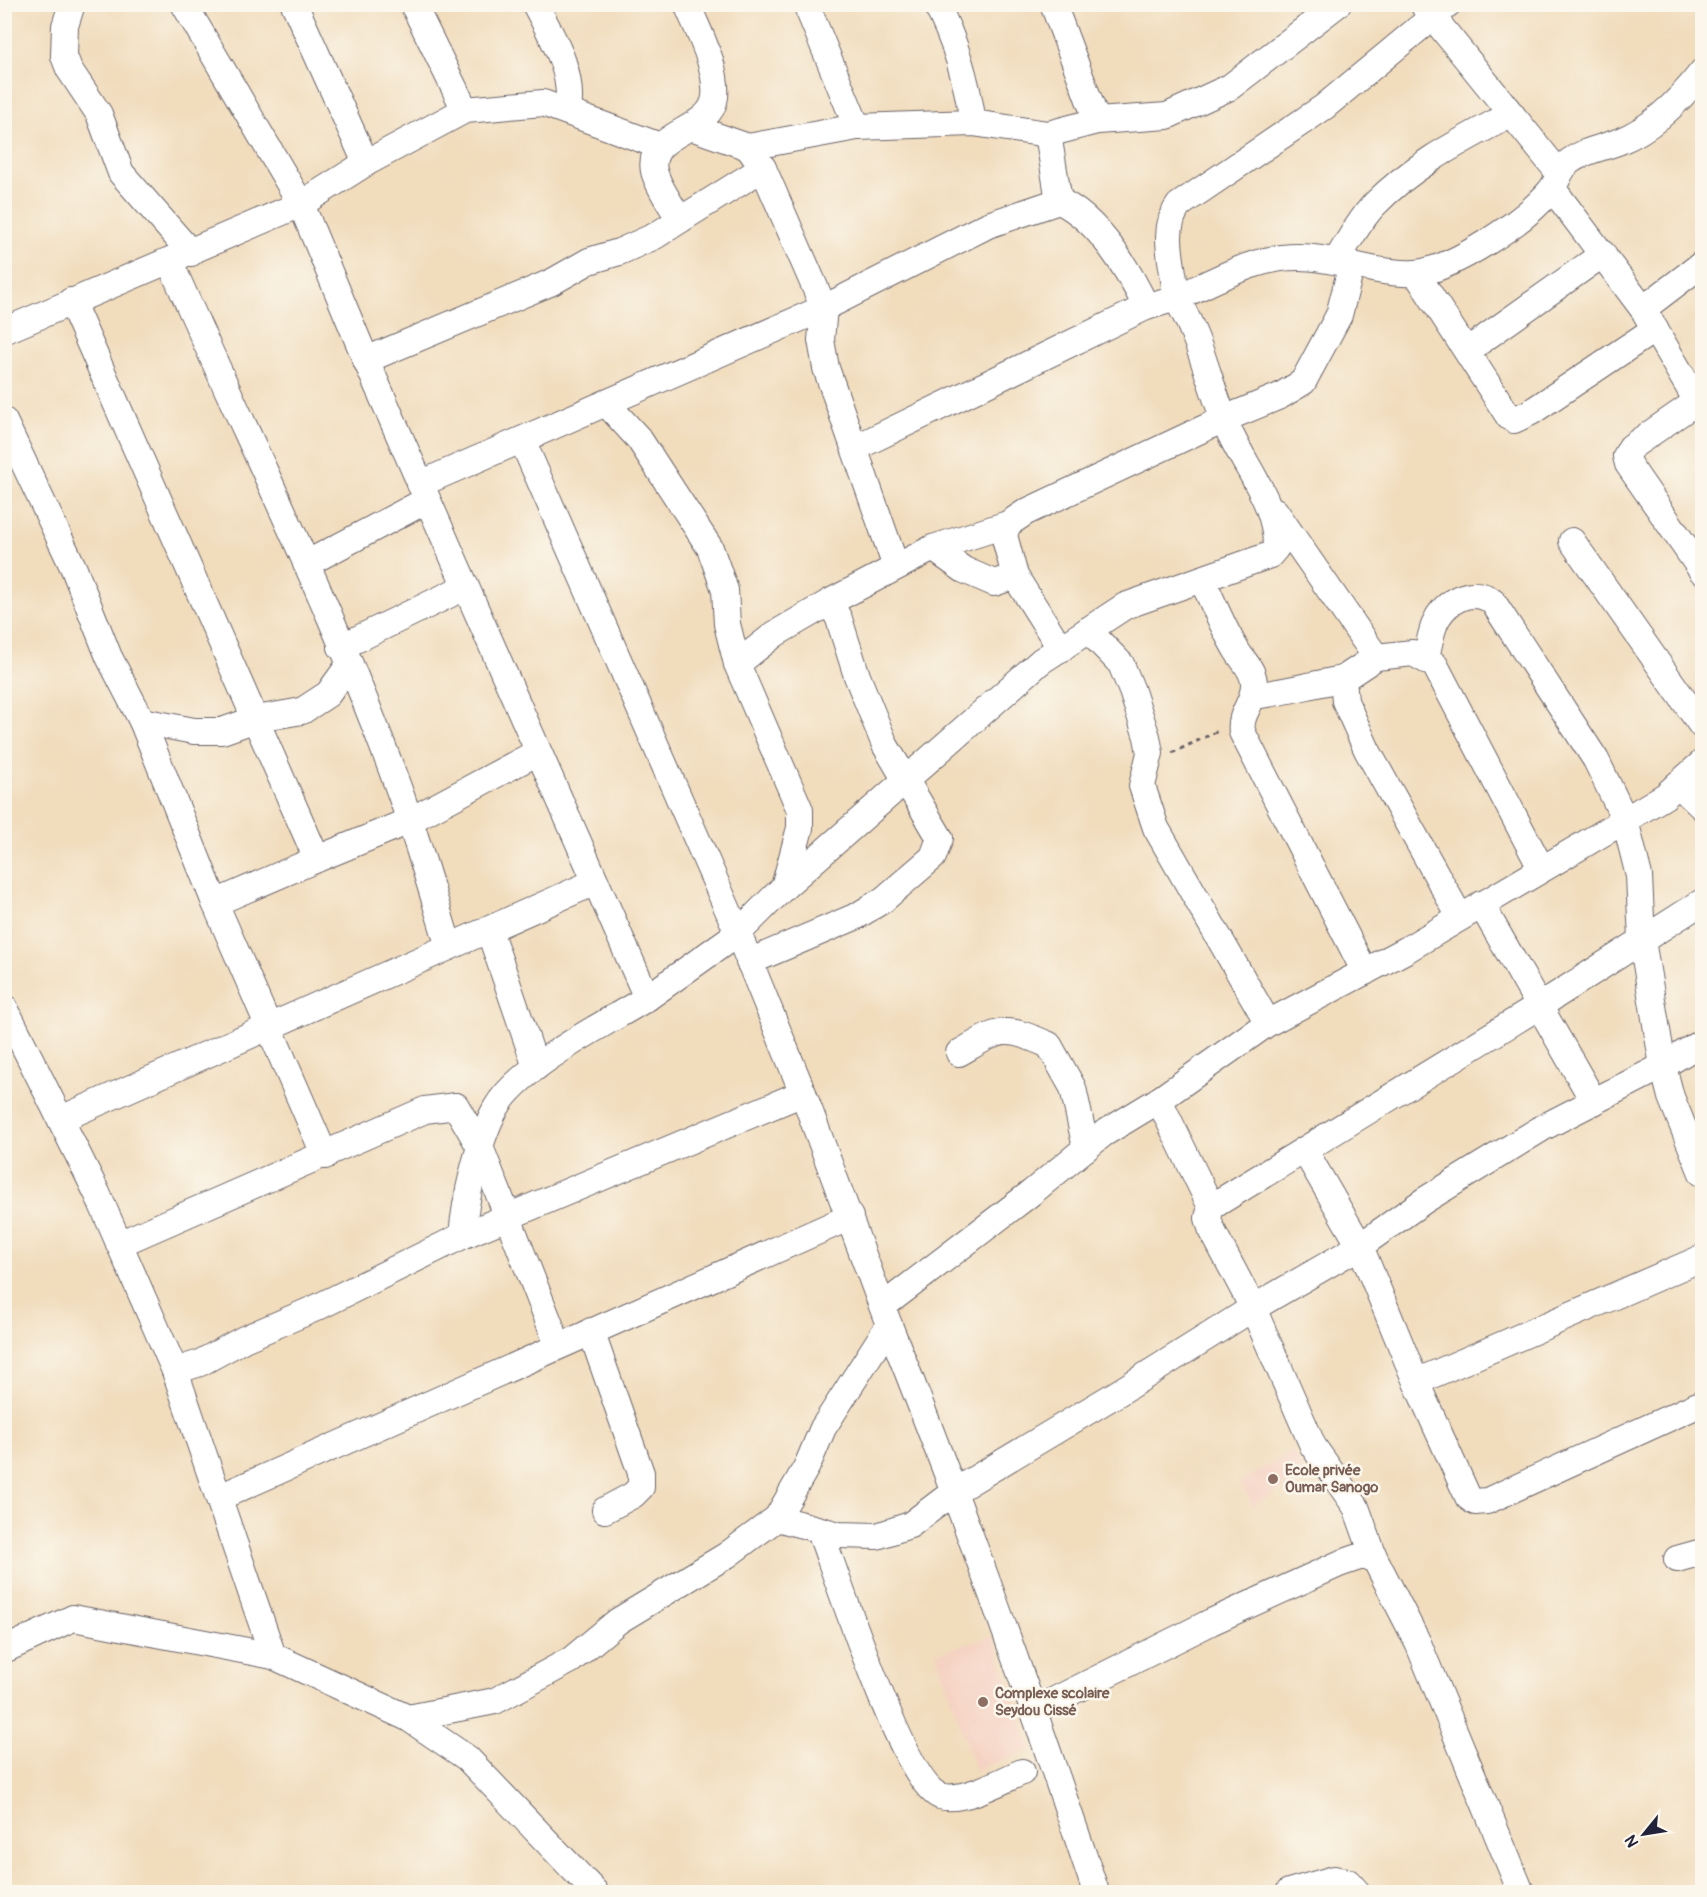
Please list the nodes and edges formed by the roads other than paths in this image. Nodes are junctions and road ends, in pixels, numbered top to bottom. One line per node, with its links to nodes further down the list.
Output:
1 (72, 4): 30 (street)
2 (184, 4): 27 (street)
3 (294, 4): 23 (street)
4 (412, 4): 13 (street)
5 (535, 4): 14 (street)
6 (687, 4): 18 (street)
7 (806, 4): 19 (street)
8 (936, 4): 17 (street)
9 (1053, 4): 16 (street)
10 (1338, 4): 16 (street)
11 (1435, 9): 15 (street); 34 (street)
12 (1702, 72): 25 (street)
13 (465, 110): 14 (street); 23 (street)
14 (568, 111): 21 (street)
15 (1511, 114): 25 (street); 31 (street)
16 (1097, 121): 20 (street)
17 (973, 123): 19 (street); 20 (street)
18 (691, 127): 21 (street); 22 (street)
19 (856, 127): 22 (street)
20 (1048, 134): 26 (street)
21 (660, 146): 28 (street)
22 (748, 147): 24 (street)
23 (366, 163): 27 (street)
24 (763, 168): 28 (street); 37 (street)
25 (1556, 181): 29 (street); 33 (street)
26 (1059, 201): 36 (street); 37 (street)
27 (301, 204): 30 (street); 41 (street)
28 (680, 220): 41 (street)
29 (1603, 254): 38 (street); 40 (street)
30 (181, 257): 35 (street); 53 (street)
31 (1344, 263): 33 (street); 34 (street); 44 (street)
32 (1702, 264): 38 (street)
33 (1416, 273): 40 (street)
34 (1176, 298): 36 (street); 44 (street)
35 (71, 301): 39 (street); 68 (street)
36 (1146, 307): 47 (street)
37 (824, 308): 42 (street); 47 (street)
38 (1649, 319): 40 (street); 43 (street)
39 (4, 331)
40 (1468, 350)
41 (366, 360): 48 (street)
42 (606, 403): 46 (street); 65 (street)
43 (1700, 404): 55 (street)
44 (1224, 419): 49 (street); 50 (street)
45 (4, 422): 69 (street)
46 (522, 440): 48 (street); 86 (street)
47 (855, 448): 54 (street)
48 (424, 492): 53 (street); 58 (street)
49 (1267, 500): 57 (street); 63 (street)
50 (1008, 524): 52 (street); 56 (street)
51 (1572, 541): 70 (street)
52 (933, 548): 54 (street); 56 (street)
53 (306, 564): 62 (street)
54 (897, 567): 59 (street)
55 (1702, 571)
56 (1015, 576): 61 (street)
57 (1202, 579): 60 (street); 67 (street)
58 (465, 587): 62 (street); 71 (street)
59 (830, 602): 65 (street); 73 (street)
60 (1088, 630): 61 (street); 94 (street)
61 (1060, 649): 73 (street)
62 (345, 656): 68 (street); 77 (street)
63 (1376, 657): 64 (street); 66 (street)
64 (1426, 658): 76 (street); 79 (street)
65 (737, 664): 81 (street)
66 (1343, 679): 67 (street); 84 (street)
67 (1252, 696): 90 (street)
68 (256, 719): 69 (street); 78 (street)
69 (142, 721): 83 (street)
70 (1702, 726)
71 (538, 752): 77 (street); 80 (street)
72 (1702, 763): 74 (street)
73 (905, 780): 81 (street); 89 (street)
74 (1678, 784): 75 (street); 76 (street)
75 (1702, 807)
76 (1625, 820): 79 (street); 87 (street)
77 (410, 821): 78 (street); 88 (street)
78 (317, 859): 83 (street)
79 (1541, 868): 84 (street)
80 (595, 882): 85 (street); 91 (street)
81 (784, 887): 86 (street)
82 (1702, 902): 87 (street)
83 (215, 903): 95 (street)
84 (1470, 911): 90 (street); 93 (street)
85 (489, 930): 88 (street); 99 (street)
86 (738, 933): 89 (street); 91 (street)
87 (1642, 940): 93 (street); 98 (street)
88 (449, 947): 95 (street)
89 (749, 962): 100 (street)
90 (1365, 972): 94 (street)
91 (647, 998): 99 (street)
92 (4, 1005): 103 (street)
93 (1541, 1005): 102 (street); 106 (street)
94 (1268, 1023): 101 (street)
95 (270, 1025): 103 (street); 107 (street)
96 (1702, 1042): 98 (street)
97 (959, 1053): 104 (street)
98 (1663, 1066): 102 (street); 108 (street)
99 (536, 1067): 105 (street)
100 (803, 1093): 110 (street); 111 (street)
101 (1159, 1100): 104 (street); 109 (street)
102 (1594, 1102): 114 (street)
103 (61, 1119): 113 (street)
104 (1086, 1148): 117 (street)
105 (481, 1149): 107 (street); 111 (street); 112 (street)
106 (1305, 1151): 109 (street); 114 (street)
107 (325, 1156): 113 (street)
108 (1702, 1173)
109 (1211, 1207): 116 (street)
110 (850, 1217): 117 (street); 118 (street)
111 (507, 1218): 112 (street); 119 (street)
112 (462, 1236): 120 (street)
113 (119, 1244): 120 (street)
114 (1360, 1246): 116 (street); 121 (street)
115 (1702, 1258): 121 (street)
116 (1253, 1308): 123 (street); 129 (street)
117 (886, 1315): 123 (street); 126 (street)
118 (591, 1331): 119 (street); 125 (street)
119 (558, 1345): 124 (street)
120 (175, 1371): 124 (street)
121 (1416, 1382): 122 (street)
122 (1702, 1403)
123 (955, 1491): 127 (street); 133 (street)
124 (220, 1497): 132 (street)
125 (604, 1510)
126 (777, 1518): 127 (street); 134 (street)
127 (820, 1532): 135 (street)
128 (1702, 1552): 130 (street)
129 (1374, 1557): 133 (street); 140 (street)
130 (1677, 1559)
131 (4, 1650): 132 (street)
132 (273, 1656): 134 (street)
133 (1035, 1710): 137 (street)
134 (408, 1718): 136 (street)
135 (1022, 1772)
136 (595, 1893)
137 (1096, 1893)
138 (1289, 1893): 139 (street)
139 (1357, 1893)
140 (1521, 1893)

